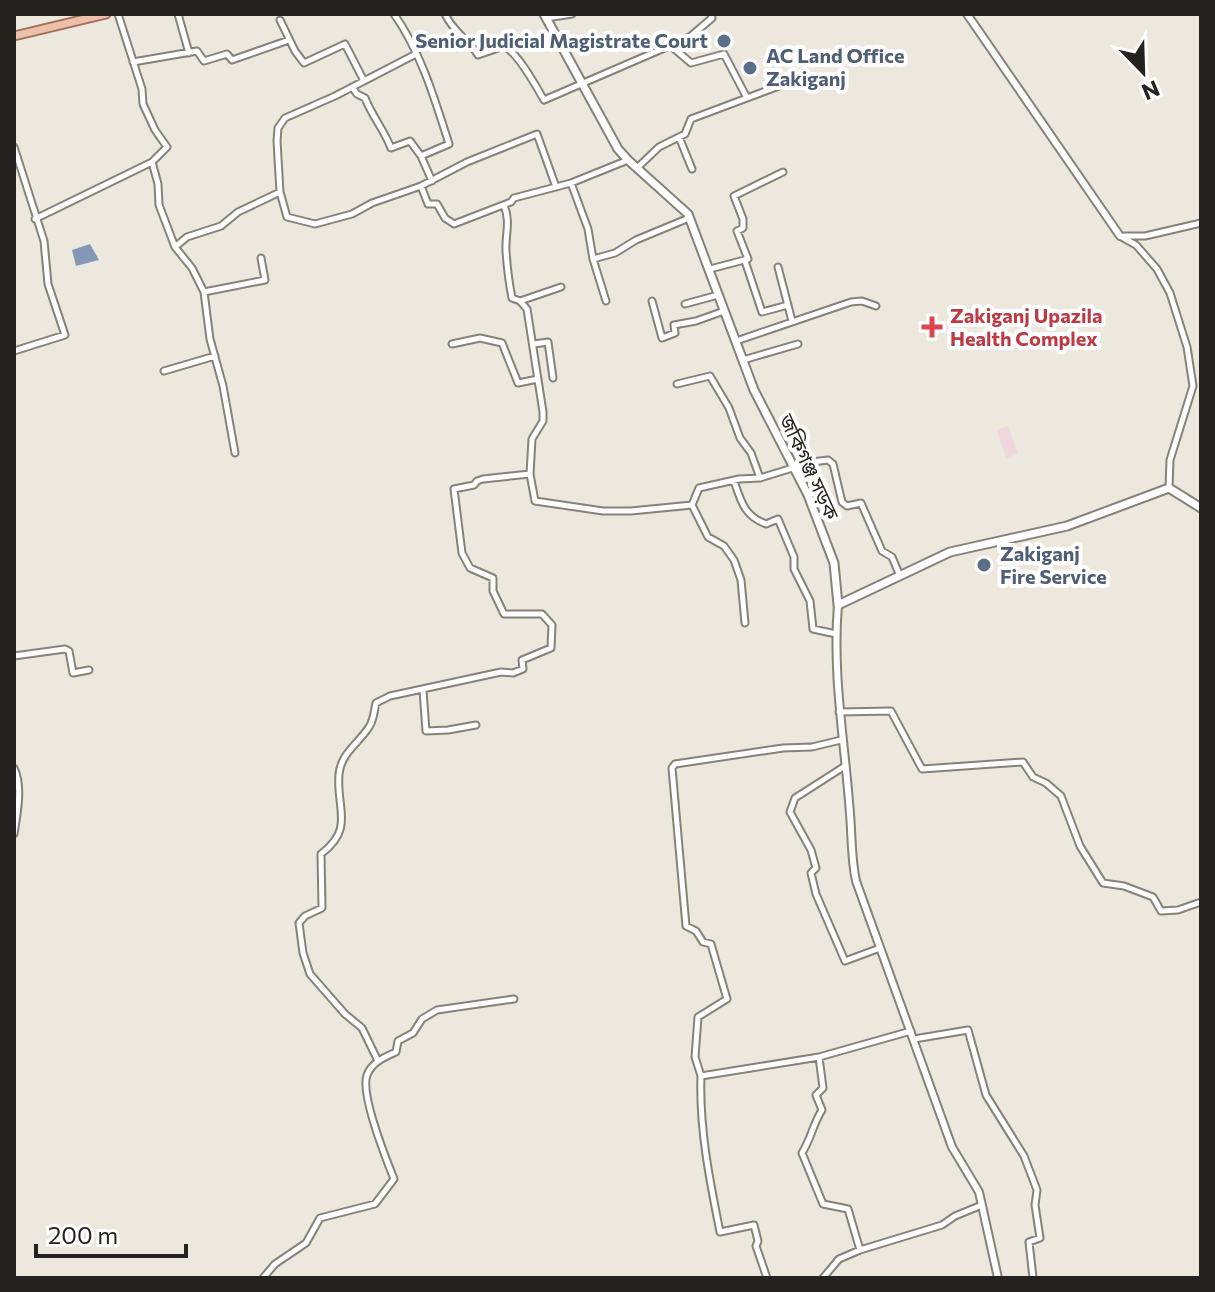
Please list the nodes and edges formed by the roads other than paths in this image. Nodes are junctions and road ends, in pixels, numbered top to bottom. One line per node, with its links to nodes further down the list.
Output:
1 (106, 14): 11 (main road)
2 (118, 14): 16 (street)
3 (178, 14): 14 (street)
4 (394, 14): 15 (street)
5 (445, 14): 19 (street)
6 (572, 14): 9 (street)
7 (711, 14): 13 (street)
8 (967, 14): 39 (street)
9 (545, 16): 19 (main road, জকিগঞ্জ সড়ক)
10 (280, 20): 12 (street)
11 (14, 36)
12 (289, 40): 14 (street); 18 (street)
13 (671, 46): 19 (street); 21 (street)
14 (189, 53): 16 (street)
15 (416, 54): 18 (street); 24 (street)
16 (133, 62): 26 (street)
17 (795, 80): 21 (street)
18 (364, 81): 20 (street)
19 (582, 84): 25 (main road, জকিগঞ্জ সড়ক)
20 (352, 87): 24 (street); 34 (street)
21 (747, 98): 22 (street)
22 (679, 137): 27 (street); 28 (street)
23 (14, 147): 37 (street)
24 (421, 156): 30 (street)
25 (628, 160): 27 (main road, জকিগঞ্জ সড়ক); 31 (street)
26 (152, 162): 37 (street); 40 (street)
27 (637, 169): 36 (main road, জকিগঞ্জ সড়ক)
28 (692, 169)
29 (783, 172): 43 (street)
30 (432, 181): 32 (street); 33 (street)
31 (571, 183): 33 (street); 42 (street)
32 (421, 186): 34 (street); 35 (street)
33 (556, 187): 35 (street)
34 (280, 192): 40 (street)
35 (504, 205): 49 (street)
36 (689, 218): 42 (street); 45 (main road, জকিগঞ্জ সড়ক)
37 (35, 219): 61 (street)
38 (1201, 223): 39 (street)
39 (1120, 236): 73 (street)
40 (175, 247): 47 (street)
41 (261, 258): 47 (street)
42 (593, 259): 50 (street)
43 (745, 261): 45 (street); 53 (street)
44 (778, 267): 53 (street)
45 (710, 269): 48 (main road, জকিগঞ্জ সড়ক)
46 (561, 287): 49 (street)
47 (204, 292): 62 (street)
48 (719, 294): 52 (street); 55 (main road, জকিগঞ্জ সড়ক)
49 (520, 301): 59 (street)
50 (606, 301)
51 (652, 301): 55 (street)
52 (685, 304)
53 (788, 305): 56 (street)
54 (876, 306): 56 (street)
55 (725, 310): 57 (main road, জকিগঞ্জ সড়ক)
56 (792, 321): 57 (street)
57 (736, 341): 63 (main road, জকিগঞ্জ সড়ক)
58 (452, 344): 66 (street)
59 (534, 344): 65 (street); 66 (street)
60 (798, 344): 63 (street)
61 (14, 351)
62 (216, 357): 64 (street); 68 (street)
63 (743, 360): 69 (main road, জকিগঞ্জ সড়ক)
64 (164, 371)
65 (553, 378)
66 (538, 379): 70 (street)
67 (677, 384): 71 (street)
68 (235, 453)
69 (794, 468): 71 (street); 76 (street); 77 (main road, জকিগঞ্জ সড়ক)
70 (530, 474): 74 (street); 82 (street)
71 (760, 478): 72 (street)
72 (734, 481): 74 (street); 79 (street)
73 (1169, 488): 75 (main road); 76 (main road)
74 (692, 505): 78 (street)
75 (1201, 508)
76 (900, 576): 77 (main road)
77 (838, 605): 79 (street)
78 (745, 623)
79 (836, 634): 83 (street)
80 (14, 656): 81 (street)
81 (89, 670)
82 (423, 690): 84 (street); 95 (street)
83 (838, 712): 85 (street); 89 (street)
84 (476, 725)
85 (841, 740): 86 (street); 96 (street)
86 (845, 766): 90 (street); 90 (street)
87 (14, 768): 88 (street)
88 (14, 834)
89 (1201, 902)
90 (880, 948): 92 (street)
91 (514, 999): 95 (street)
92 (911, 1031): 93 (street); 94 (street)
93 (914, 1039): 97 (street); 103 (street)
94 (819, 1057): 96 (street); 98 (street)
95 (378, 1061): 99 (street)
96 (701, 1076): 100 (street)
97 (982, 1205): 98 (street); 102 (street)
98 (860, 1250): 101 (street)
99 (263, 1278)
100 (767, 1278)
101 (823, 1278)
102 (998, 1278)
103 (1033, 1278)

